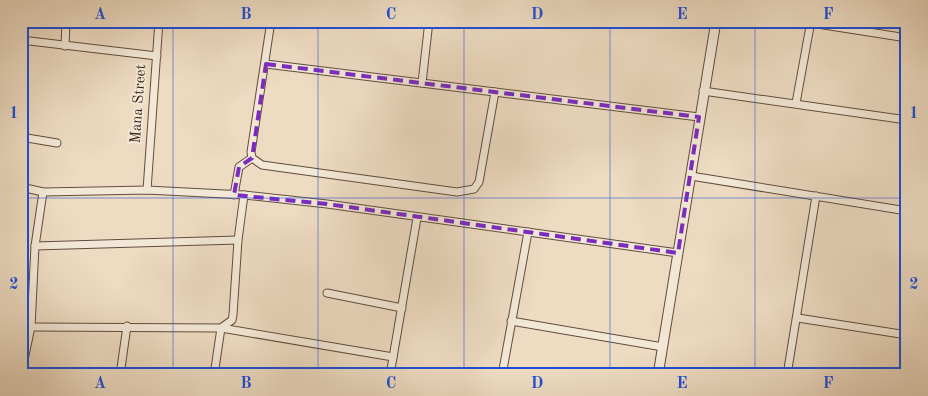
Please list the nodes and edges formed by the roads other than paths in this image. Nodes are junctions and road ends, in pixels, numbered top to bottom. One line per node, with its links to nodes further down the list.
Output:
1 (66, 21): 9 (street)
2 (160, 21): 10 (street, Mana Street)
3 (271, 21): 11 (street)
4 (429, 21): 12 (street)
5 (716, 21): 13 (street)
6 (811, 22): 7 (street); 15 (street)
7 (907, 38)
8 (21, 40): 9 (street)
9 (65, 46): 10 (street)
10 (157, 56): 23 (street, Mana Street)
11 (266, 64): 12 (street); 20 (street)
12 (422, 83): 14 (street)
13 (703, 91): 15 (street); 16 (street)
14 (495, 92): 16 (street); 20 (street)
15 (796, 104): 17 (street)
16 (699, 117): 21 (street)
17 (907, 120)
18 (21, 137): 19 (street)
19 (57, 143)
20 (252, 158): 25 (street)
21 (691, 176): 27 (street); 33 (street)
22 (21, 187): 24 (street)
23 (147, 190): 24 (street); 25 (street)
24 (42, 192): 32 (street)
25 (234, 195): 26 (street)
26 (244, 195): 29 (street); 31 (street)
27 (816, 196): 28 (street); 36 (street)
28 (907, 211)
29 (417, 218): 30 (street); 35 (street)
30 (528, 232): 33 (street); 37 (street)
31 (238, 240): 32 (street); 40 (street)
32 (35, 246): 39 (street)
33 (678, 253): 42 (street)
34 (326, 293): 35 (street)
35 (402, 308): 43 (street)
36 (798, 318): 41 (street); 50 (street)
37 (511, 321): 42 (street); 48 (street)
38 (128, 326): 39 (street); 40 (street); 45 (street)
39 (31, 327): 44 (street)
40 (221, 328): 43 (street); 46 (street)
41 (907, 335)
42 (663, 346): 49 (street)
43 (393, 357): 47 (street)
44 (21, 374)
45 (120, 375)
46 (214, 375)
47 (390, 375)
48 (502, 375)
49 (658, 375)
50 (787, 375)

